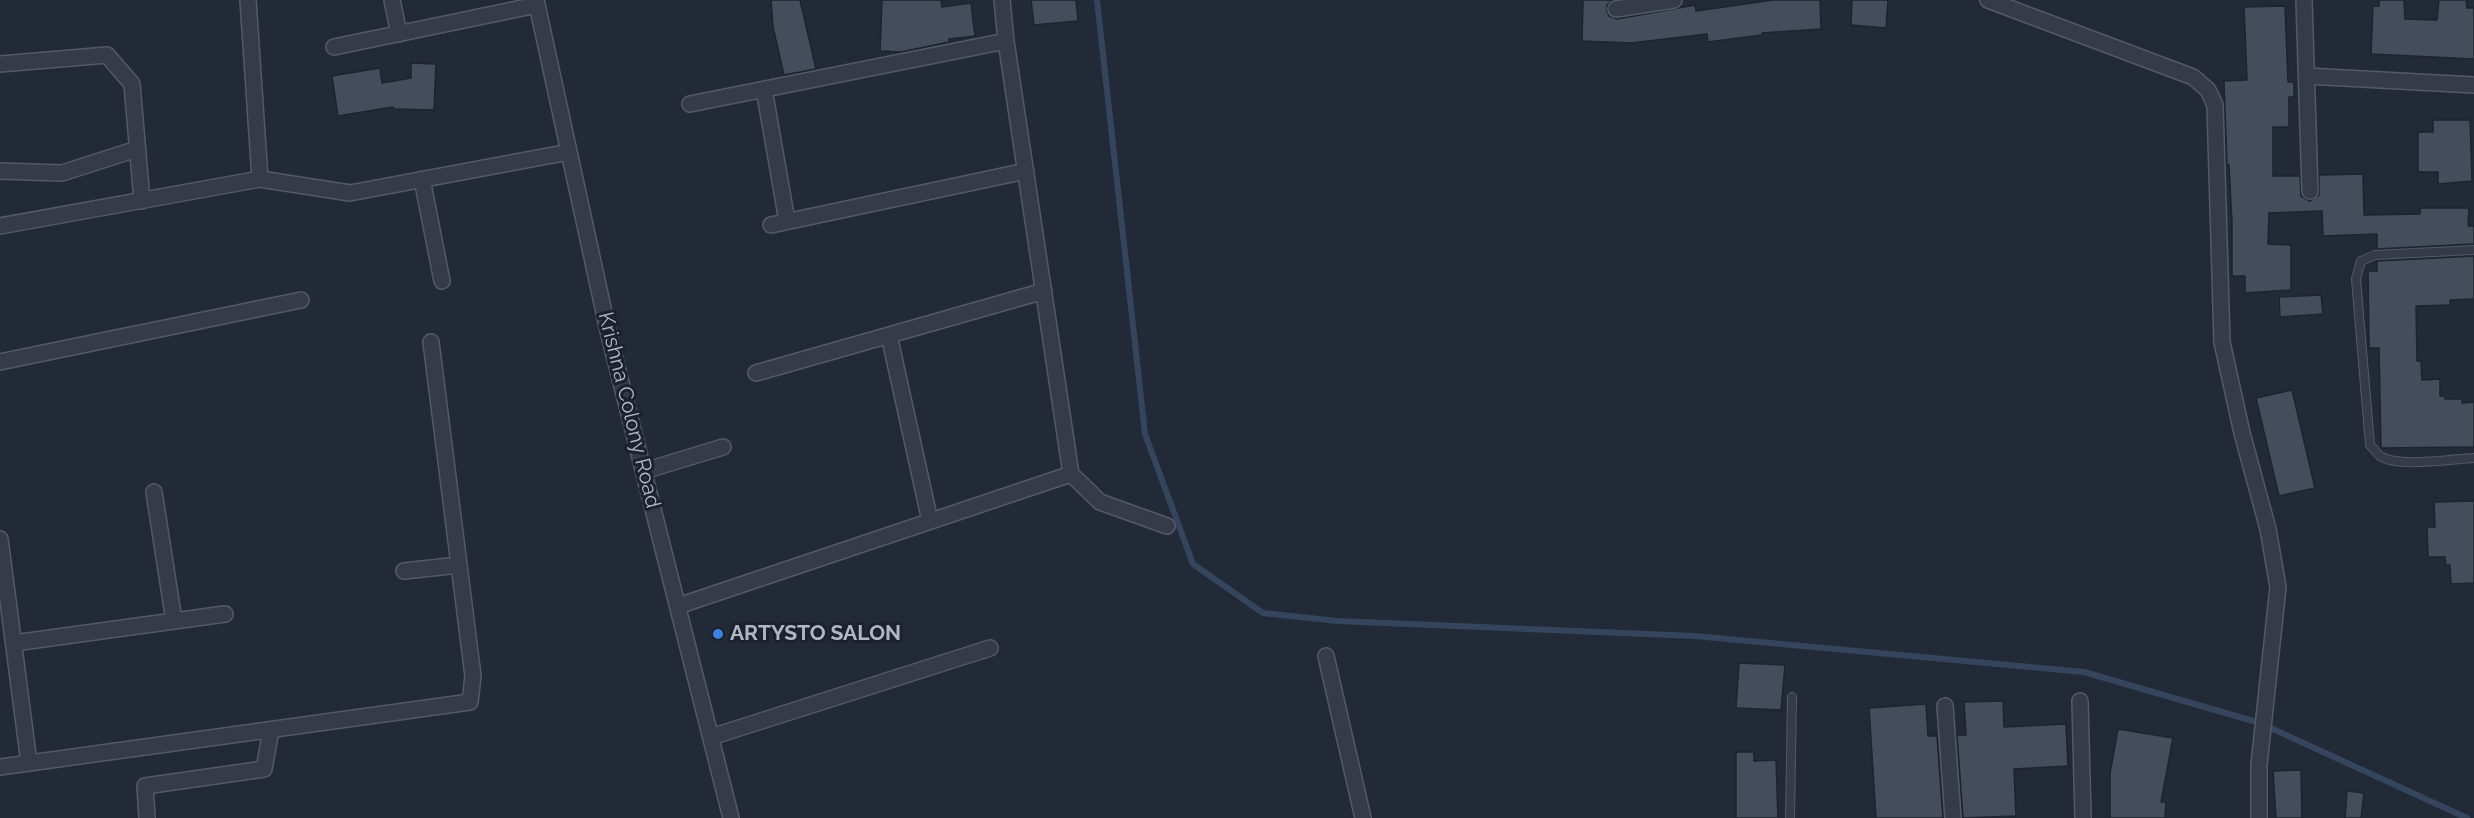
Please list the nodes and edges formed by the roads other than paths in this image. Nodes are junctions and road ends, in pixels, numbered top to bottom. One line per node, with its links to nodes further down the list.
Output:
1 (248, 0): 21 (street)
2 (392, 0): 9 (street)
3 (1002, 0): 10 (street)
4 (1668, 0): 8 (street)
5 (1988, 0): 65 (street)
6 (2304, 0): 13 (street)
7 (536, 3): 9 (street); 18 (street, Krishna Colony Road)
8 (1616, 9)
9 (399, 34): 11 (street)
10 (1006, 40): 15 (street); 20 (street)
11 (334, 47)
12 (0, 64): 17 (street)
13 (2307, 76): 14 (street); 23 (street)
14 (2474, 85)
15 (764, 89): 16 (street); 25 (street)
16 (690, 104)
17 (138, 149): 19 (street); 24 (street)
18 (569, 152): 22 (street); 38 (street, Krishna Colony Road)
19 (0, 171)
20 (1026, 171): 25 (street); 30 (street)
21 (260, 179): 22 (street); 24 (street)
22 (422, 179): 29 (street)
23 (2310, 191)
24 (141, 201): 27 (street)
25 (787, 221): 26 (street)
26 (771, 225)
27 (0, 226)
28 (2474, 250): 37 (lane)
29 (442, 280)
30 (1044, 291): 32 (street); 39 (street)
31 (300, 300): 34 (street)
32 (889, 335): 35 (street); 41 (street)
33 (431, 342): 44 (street)
34 (0, 362)
35 (756, 373)
36 (723, 447): 38 (street)
37 (2474, 458)
38 (644, 471): 46 (street, Krishna Colony Road)
39 (1071, 474): 41 (street); 42 (street)
40 (154, 492): 48 (street)
41 (930, 521): 46 (street)
42 (1167, 526)
43 (0, 539): 49 (street)
44 (459, 565): 45 (street); 55 (street)
45 (404, 571)
46 (678, 606): 56 (street, Krishna Colony Road)
47 (225, 614): 48 (street)
48 (174, 621): 49 (street)
49 (14, 643): 57 (street)
50 (990, 648): 56 (street)
51 (1326, 656): 61 (street)
52 (1792, 697): 62 (lane)
53 (2080, 700): 64 (street)
54 (1945, 706): 63 (street)
55 (271, 730): 57 (street); 59 (street)
56 (711, 737): 60 (street, Krishna Colony Road)
57 (29, 763): 58 (street)
58 (0, 767)
59 (147, 818)
60 (731, 818)
61 (1363, 818)
62 (1790, 818)
63 (1953, 818)
64 (2083, 818)
65 (2259, 818)

